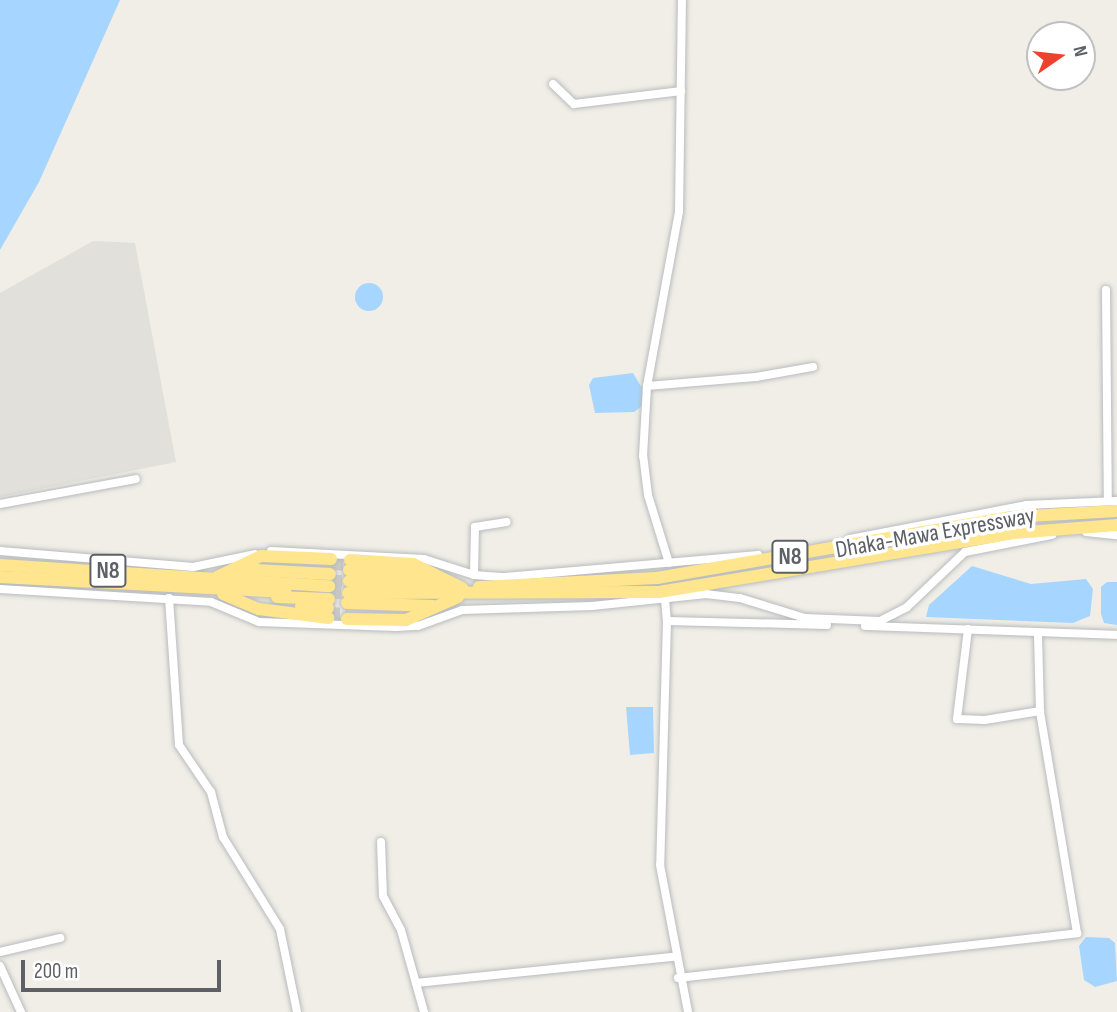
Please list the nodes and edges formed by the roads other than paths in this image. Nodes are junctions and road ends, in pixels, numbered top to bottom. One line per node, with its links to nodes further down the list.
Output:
1 (682, 0): 3 (street)
2 (553, 84): 3 (street)
3 (681, 91): 6 (street)
4 (1105, 290): 8 (street)
5 (814, 367): 6 (street)
6 (647, 386): 15 (street)
7 (136, 479): 9 (street)
8 (1113, 500): 15 (street)
9 (0, 504)
10 (1117, 511): 20 (highway, Dhaka-Mawa Expressway / N8)
11 (507, 522): 18 (street)
12 (1117, 525): 20 (highway, Dhaka-Mawa Expressway / N8)
13 (1117, 535): 25 (street)
14 (0, 551): 18 (street)
15 (669, 563): 18 (street)
16 (0, 565): 17 (highway, N8)
17 (233, 569): 22 (highway, N8); 22 (highway, N8)
18 (474, 575)
19 (0, 577): 26 (highway, N8)
20 (456, 587): 23 (highway, Dhaka-Mawa Expressway / N8); 23 (highway, Dhaka-Mawa Expressway / N8); 23 (highway, Dhaka-Mawa Expressway / N8); 27 (highway, Dhaka-Mawa Expressway / N8)
21 (0, 589): 24 (street)
22 (329, 589): 26 (highway, N8); 26 (highway, N8); 26 (highway, N8)
23 (348, 590): 27 (highway, Dhaka-Mawa Expressway / N8); 27 (highway, Dhaka-Mawa Expressway / N8)
24 (169, 598): 25 (street); 41 (street)
25 (665, 599): 28 (street)
26 (237, 600)
27 (442, 604)
28 (667, 621): 29 (street); 36 (street)
29 (968, 629): 30 (street); 32 (street)
30 (1038, 633): 31 (street); 32 (street)
31 (1117, 635)
32 (1040, 711): 38 (street)
33 (381, 842): 39 (street)
34 (60, 938): 35 (street)
35 (0, 952)
36 (674, 957): 38 (street); 39 (street)
37 (0, 966): 40 (street)
38 (678, 978): 43 (street)
39 (416, 984): 42 (street)
40 (21, 1012)
41 (297, 1012)
42 (424, 1012)
43 (688, 1012)

